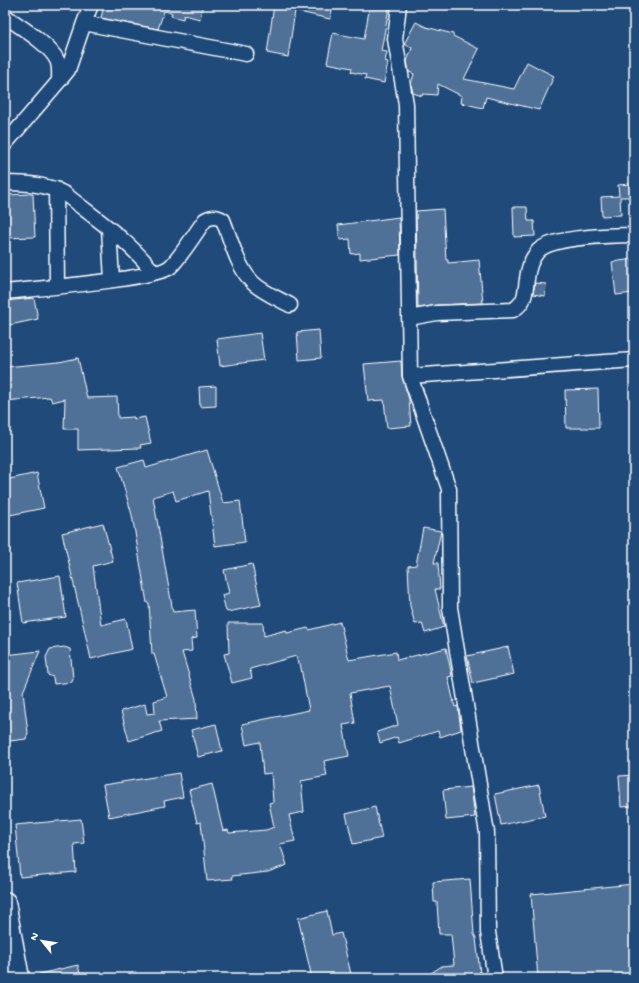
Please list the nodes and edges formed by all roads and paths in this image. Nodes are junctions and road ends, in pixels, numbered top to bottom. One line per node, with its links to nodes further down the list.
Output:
1 (91, 5): 4 (street)
2 (399, 5): 17 (street)
3 (5, 16): 6 (street)
4 (84, 23): 5 (street); 6 (street)
5 (246, 54)
6 (59, 81): 7 (street)
7 (5, 144)
8 (5, 183): 9 (street)
9 (56, 189): 10 (street); 14 (street)
10 (109, 229): 12 (street); 13 (street)
11 (634, 233): 17 (street)
12 (154, 273): 13 (street); 16 (street)
13 (112, 280): 14 (street)
14 (57, 286): 15 (street)
15 (5, 292)
16 (290, 305)
17 (409, 318): 19 (street)
18 (634, 360): 19 (street)
19 (410, 376): 22 (street)
20 (5, 902): 21 (main road)
21 (19, 978)
22 (495, 978)

